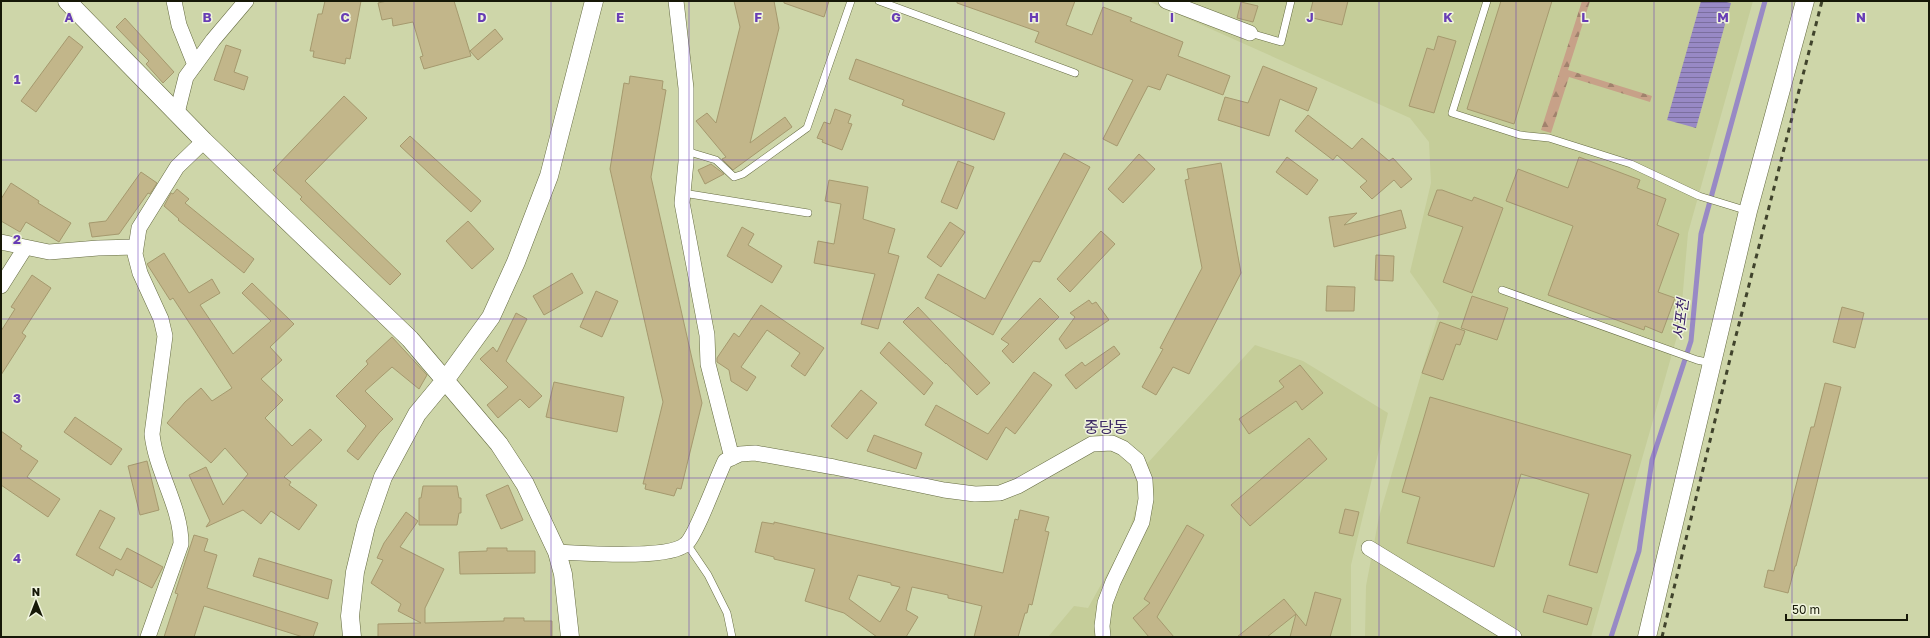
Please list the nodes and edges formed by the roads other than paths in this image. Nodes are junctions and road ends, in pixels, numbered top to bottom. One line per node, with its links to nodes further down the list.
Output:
1 (67, 1): 15 (street)
2 (174, 1): 13 (street)
3 (246, 1): 13 (street)
4 (594, 1): 27 (street)
5 (676, 1): 17 (street)
6 (851, 1): 17 (lane)
7 (880, 1): 14 (lane)
8 (1166, 1): 12 (street)
9 (1291, 1): 12 (lane)
10 (1487, 1): 19 (lane)
11 (1806, 1): 19 (street)
12 (1250, 34)
13 (195, 65): 15 (street)
14 (1075, 73)
15 (177, 113): 16 (street)
16 (204, 141): 22 (street); 27 (street)
17 (686, 152): 18 (street)
18 (683, 192): 20 (lane); 28 (street)
19 (1748, 211): 26 (street)
20 (808, 213)
21 (1, 242): 23 (street)
22 (136, 247): 23 (street); 32 (street)
23 (25, 248): 24 (street)
24 (1, 286)
25 (1502, 290): 26 (lane)
26 (1705, 362): 38 (street)
27 (446, 380): 31 (street); 33 (street)
28 (732, 458): 29 (street); 36 (street)
29 (687, 544): 31 (street); 35 (lane)
30 (1369, 548): 37 (street)
31 (556, 552): 34 (street)
32 (148, 637)
33 (352, 637)
34 (570, 637)
35 (732, 637)
36 (1103, 637)
37 (1514, 637)
38 (1647, 637)

